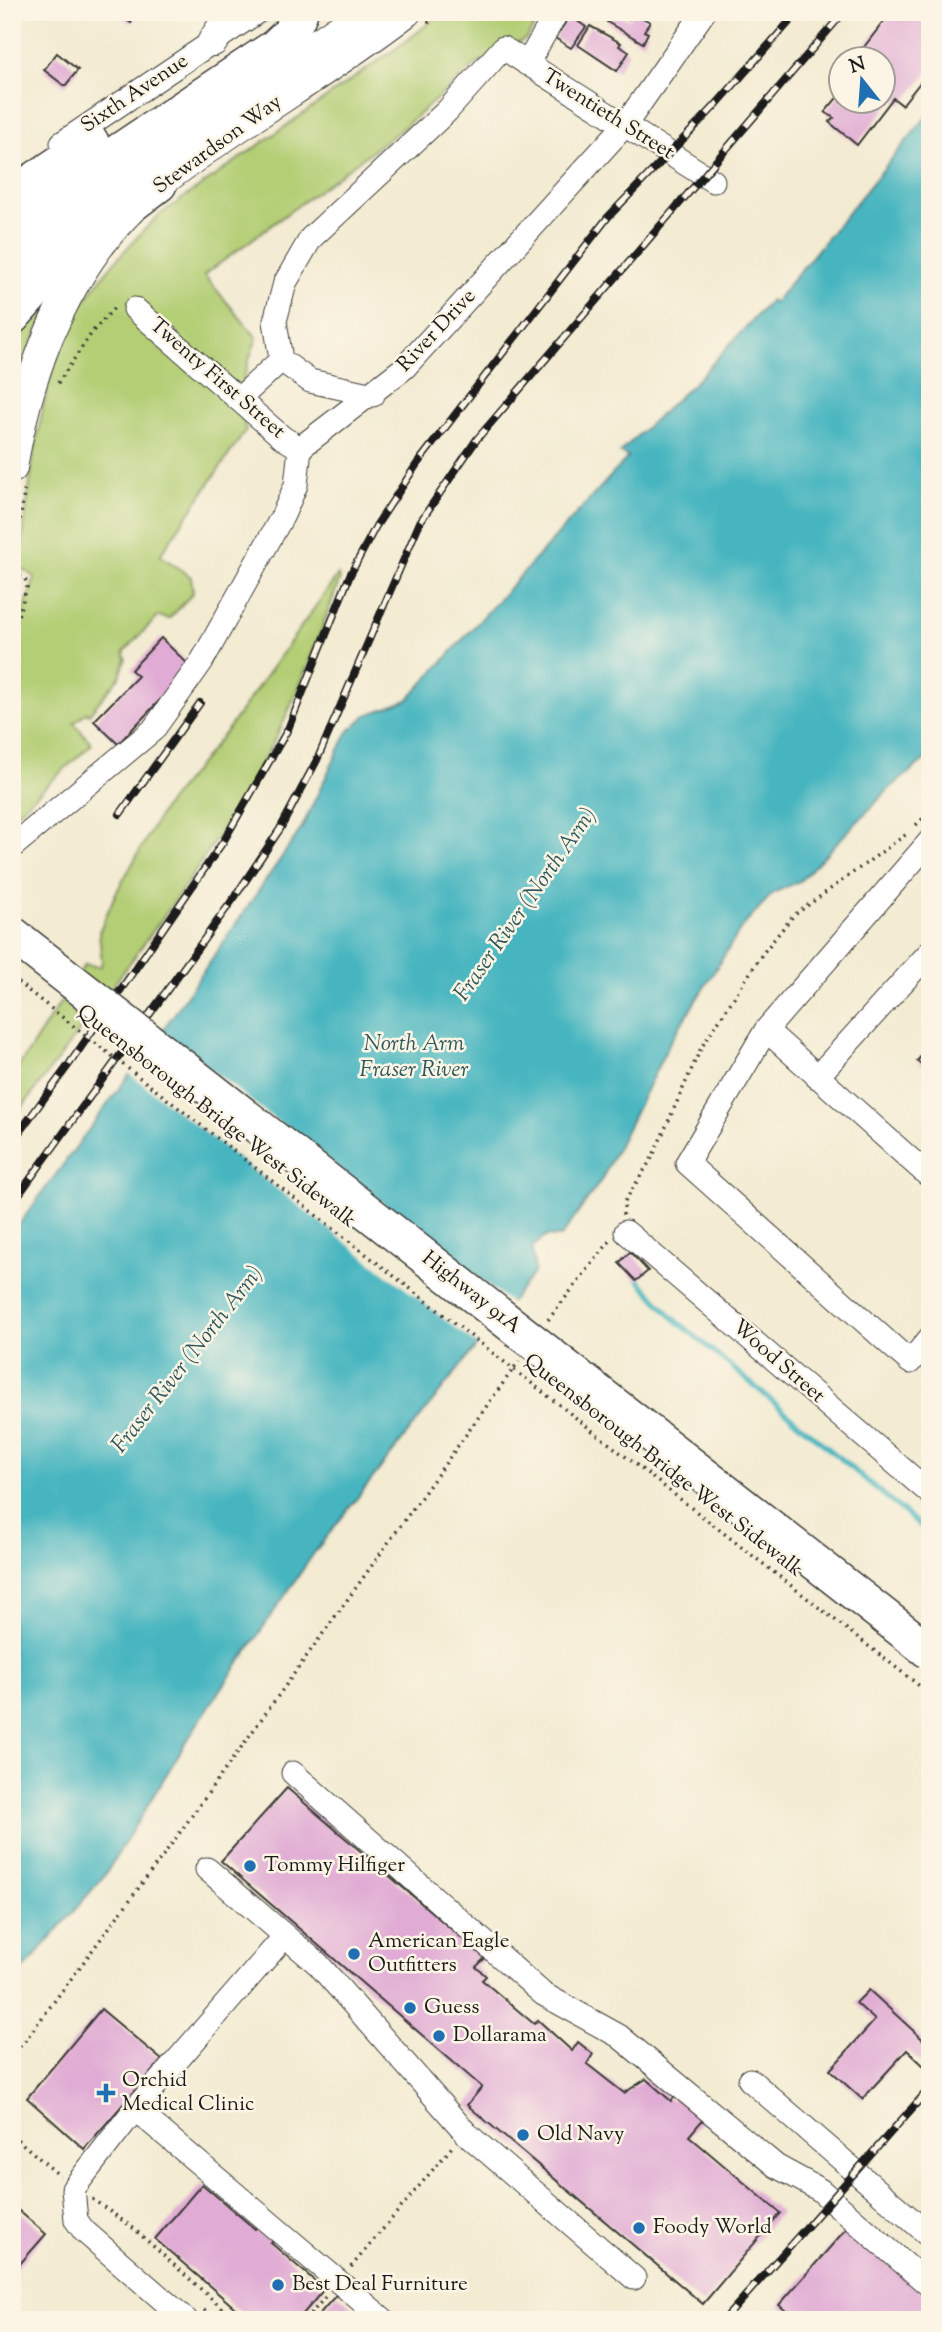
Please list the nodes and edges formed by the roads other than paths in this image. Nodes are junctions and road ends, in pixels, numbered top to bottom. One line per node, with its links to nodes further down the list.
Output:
1 (232, 12): 9 (main road)
2 (257, 12): 9 (street, Sixth Avenue)
3 (288, 12): 15 (highway)
4 (300, 12): 16 (highway)
5 (364, 12): 17 (main road, Stewardson Way)
6 (557, 12): 10 (street)
7 (704, 12): 11 (street, River Drive)
8 (414, 20): 14 (main road, Stewardson Way)
9 (213, 41): 12 (street, Sixth Avenue)
10 (527, 64): 11 (street, Twentieth Street); 20 (street, Twentieth Street)
11 (625, 125): 13 (street, Twentieth Street); 21 (street, River Drive)
12 (12, 176)
13 (713, 181)
14 (159, 184): 19 (highway); 24 (main road, Stewardson Way)
15 (12, 195)
16 (12, 234)
17 (12, 270)
18 (135, 309): 22 (street, Twenty First Street)
19 (12, 317)
20 (281, 360): 21 (street); 22 (street)
21 (373, 395): 23 (street, River Drive)
22 (240, 398): 23 (street, Twenty First Street)
23 (300, 449): 26 (street)
24 (19, 474)
25 (930, 841): 30 (street)
26 (12, 847)
27 (12, 934): 36 (highway, Highway 91A, bridge)
28 (930, 952): 31 (street)
29 (12, 961): 37 (highway, Highway 91A)
30 (766, 1030): 31 (street); 34 (street)
31 (817, 1077): 32 (street)
32 (930, 1177)
33 (626, 1232): 35 (street, Wood Street)
34 (930, 1338)
35 (930, 1493)
36 (930, 1652)
37 (930, 1678)
38 (293, 1773): 45 (street)
39 (207, 1869): 40 (street)
40 (285, 1936): 42 (street); 44 (street)
41 (750, 2080): 43 (street)
42 (135, 2109): 46 (street); 47 (street)
43 (930, 2236)
44 (634, 2278)
45 (930, 2286)
46 (186, 2320)
47 (384, 2320)

